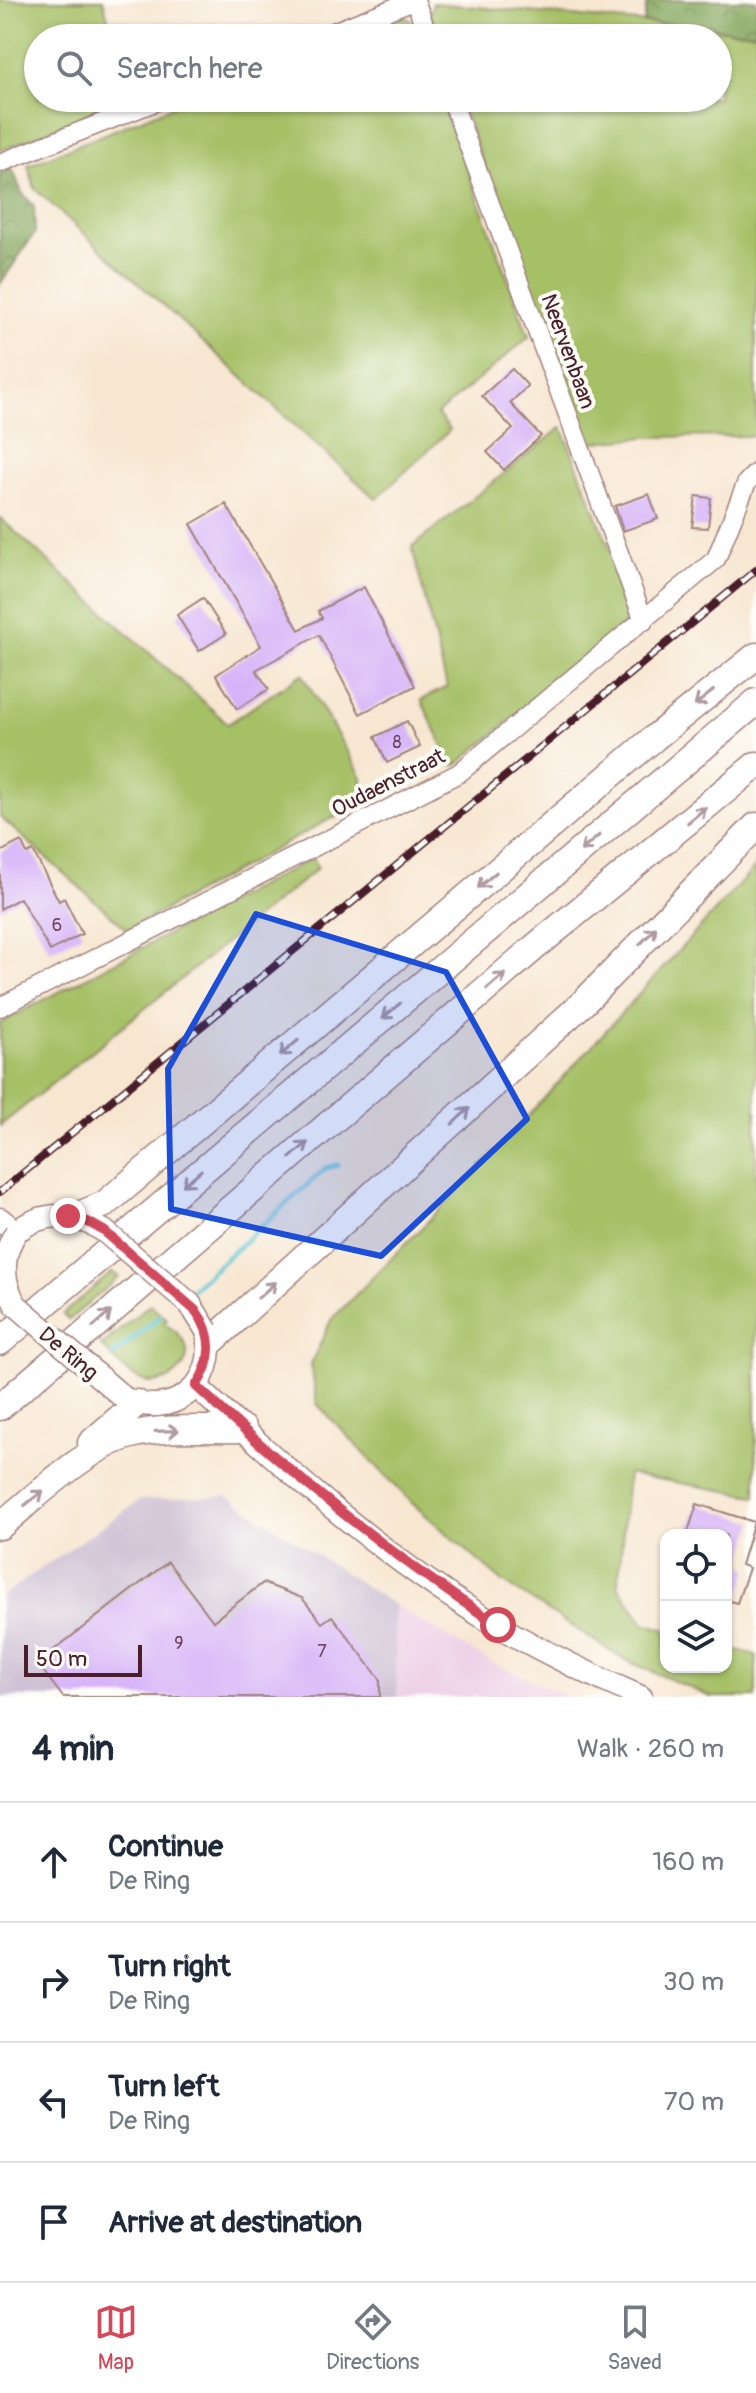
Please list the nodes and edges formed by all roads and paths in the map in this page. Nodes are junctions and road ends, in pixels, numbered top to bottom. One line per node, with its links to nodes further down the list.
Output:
1 (415, 0): 2 (street); 3 (street)
2 (354, 24)
3 (424, 24)
4 (129, 112): 6 (street)
5 (456, 112): 8 (street, Neervenbaan)
6 (0, 163)
7 (756, 473): 8 (street, Oudaenstraat)
8 (644, 621): 13 (street, Oudaenstraat)
9 (756, 656): 14 (highway, one-way to 14)
10 (756, 702): 17 (highway, one-way to 17)
11 (756, 765): 20 (highway, one-way to 11)
12 (756, 826): 16 (highway, one-way to 12)
13 (0, 1007)
14 (74, 1217): 15 (main road, De Ring); 16 (main road, bridge)
15 (5, 1244): 19 (main road, De Ring, bridge)
16 (209, 1337): 18 (main road)
17 (0, 1342)
18 (196, 1386): 19 (main road); 21 (main road)
19 (130, 1400): 22 (highway)
20 (0, 1407)
21 (243, 1429): 22 (highway, one-way to 21); 24 (main road)
22 (68, 1470): 23 (highway, one-way to 22)
23 (0, 1526)
24 (641, 1697)

